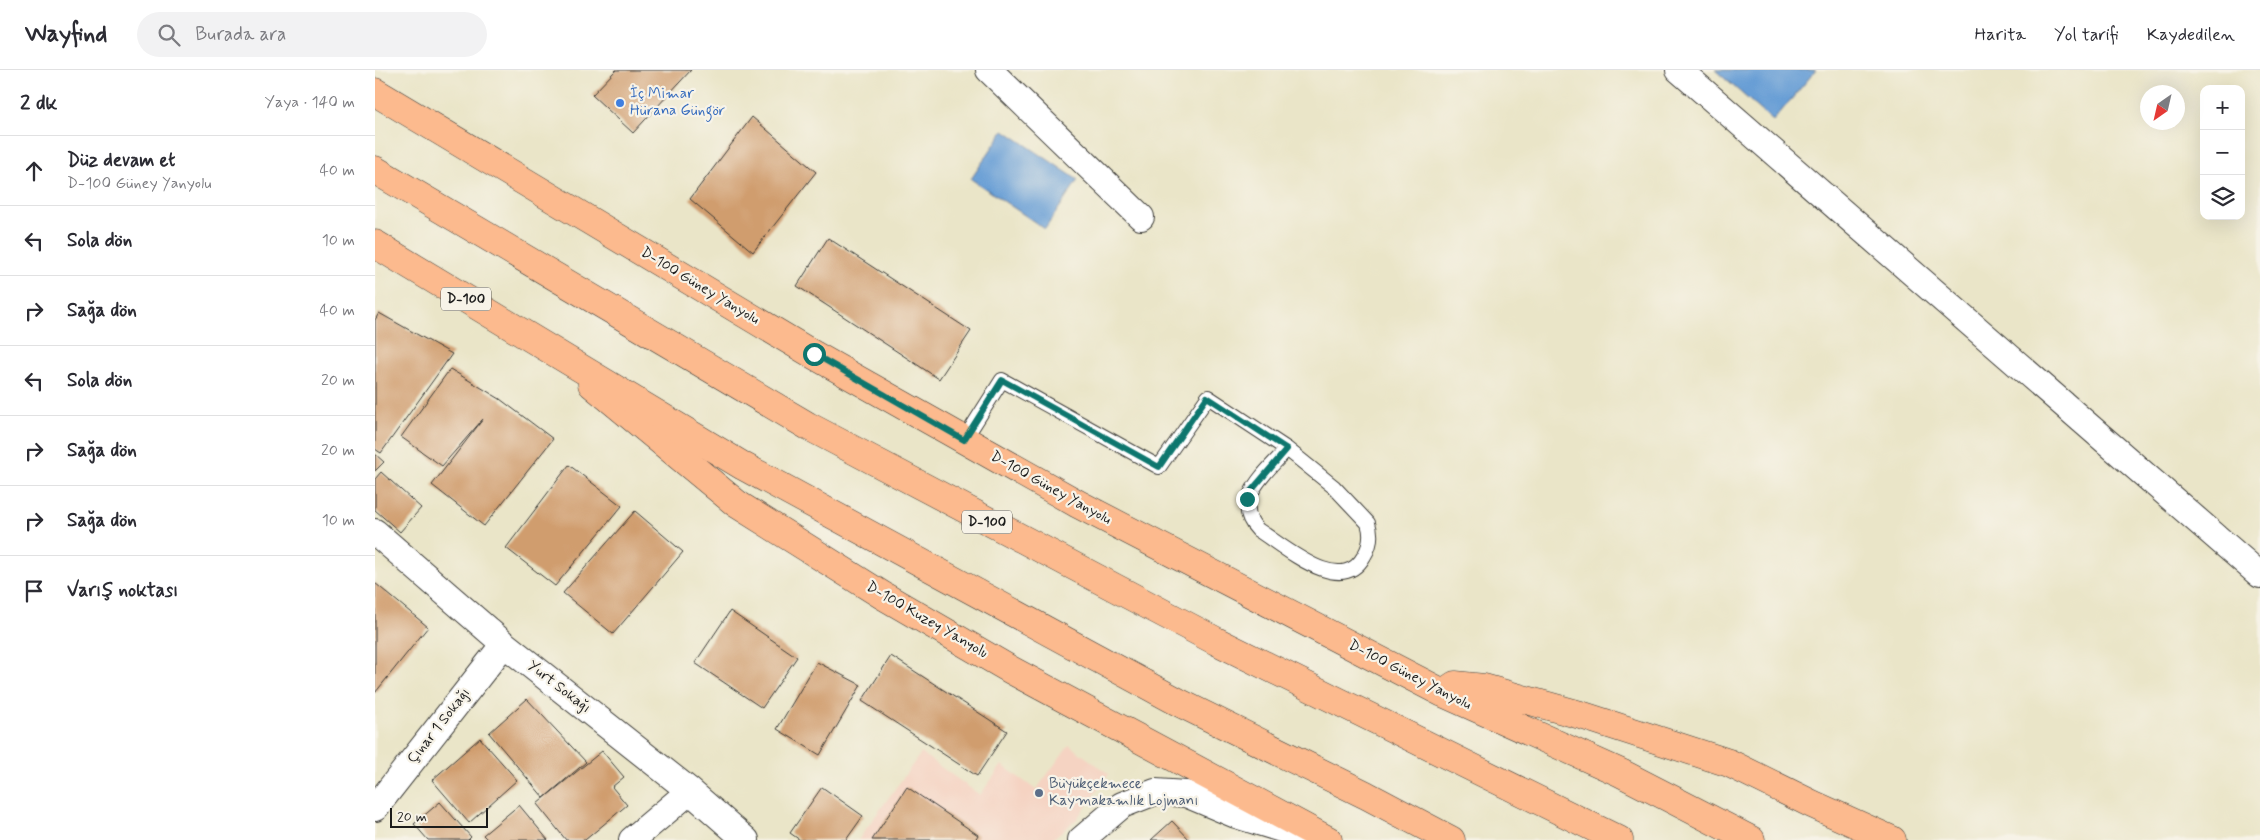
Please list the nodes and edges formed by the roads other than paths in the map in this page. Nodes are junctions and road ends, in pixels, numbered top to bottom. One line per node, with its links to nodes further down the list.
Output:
1 (989, 70): 5 (street)
2 (1679, 70): 11 (street)
3 (375, 92): 8 (main road, D-100 Güney Yanyolu)
4 (375, 170): 22 (main road, D-100)
5 (1141, 217)
6 (375, 244): 7 (main road, D-100)
7 (556, 354): 20 (main road, D-100 Kuzey Yanyolu); 21 (main road, D-100)
8 (964, 440): 9 (lane); 13 (main road, D-100 Güney Yanyolu)
9 (1287, 449): 9 (lane)
10 (375, 532): 12 (street, Yurt Sokağı)
11 (2260, 575)
12 (504, 644): 14 (street, Yurt Sokağı); 15 (street, Çınar 1 Sokağı)
13 (1443, 693): 23 (main road, D-100 Güney Yanyolu); 24 (main road)
14 (690, 791): 16 (street); 17 (street, Yurt Sokağı)
15 (375, 808)
16 (632, 840)
17 (746, 840)
18 (1081, 840): 19 (street)
19 (1318, 840)
20 (1328, 840)
21 (1451, 840)
22 (1619, 840)
23 (1751, 840)
24 (1892, 840)

